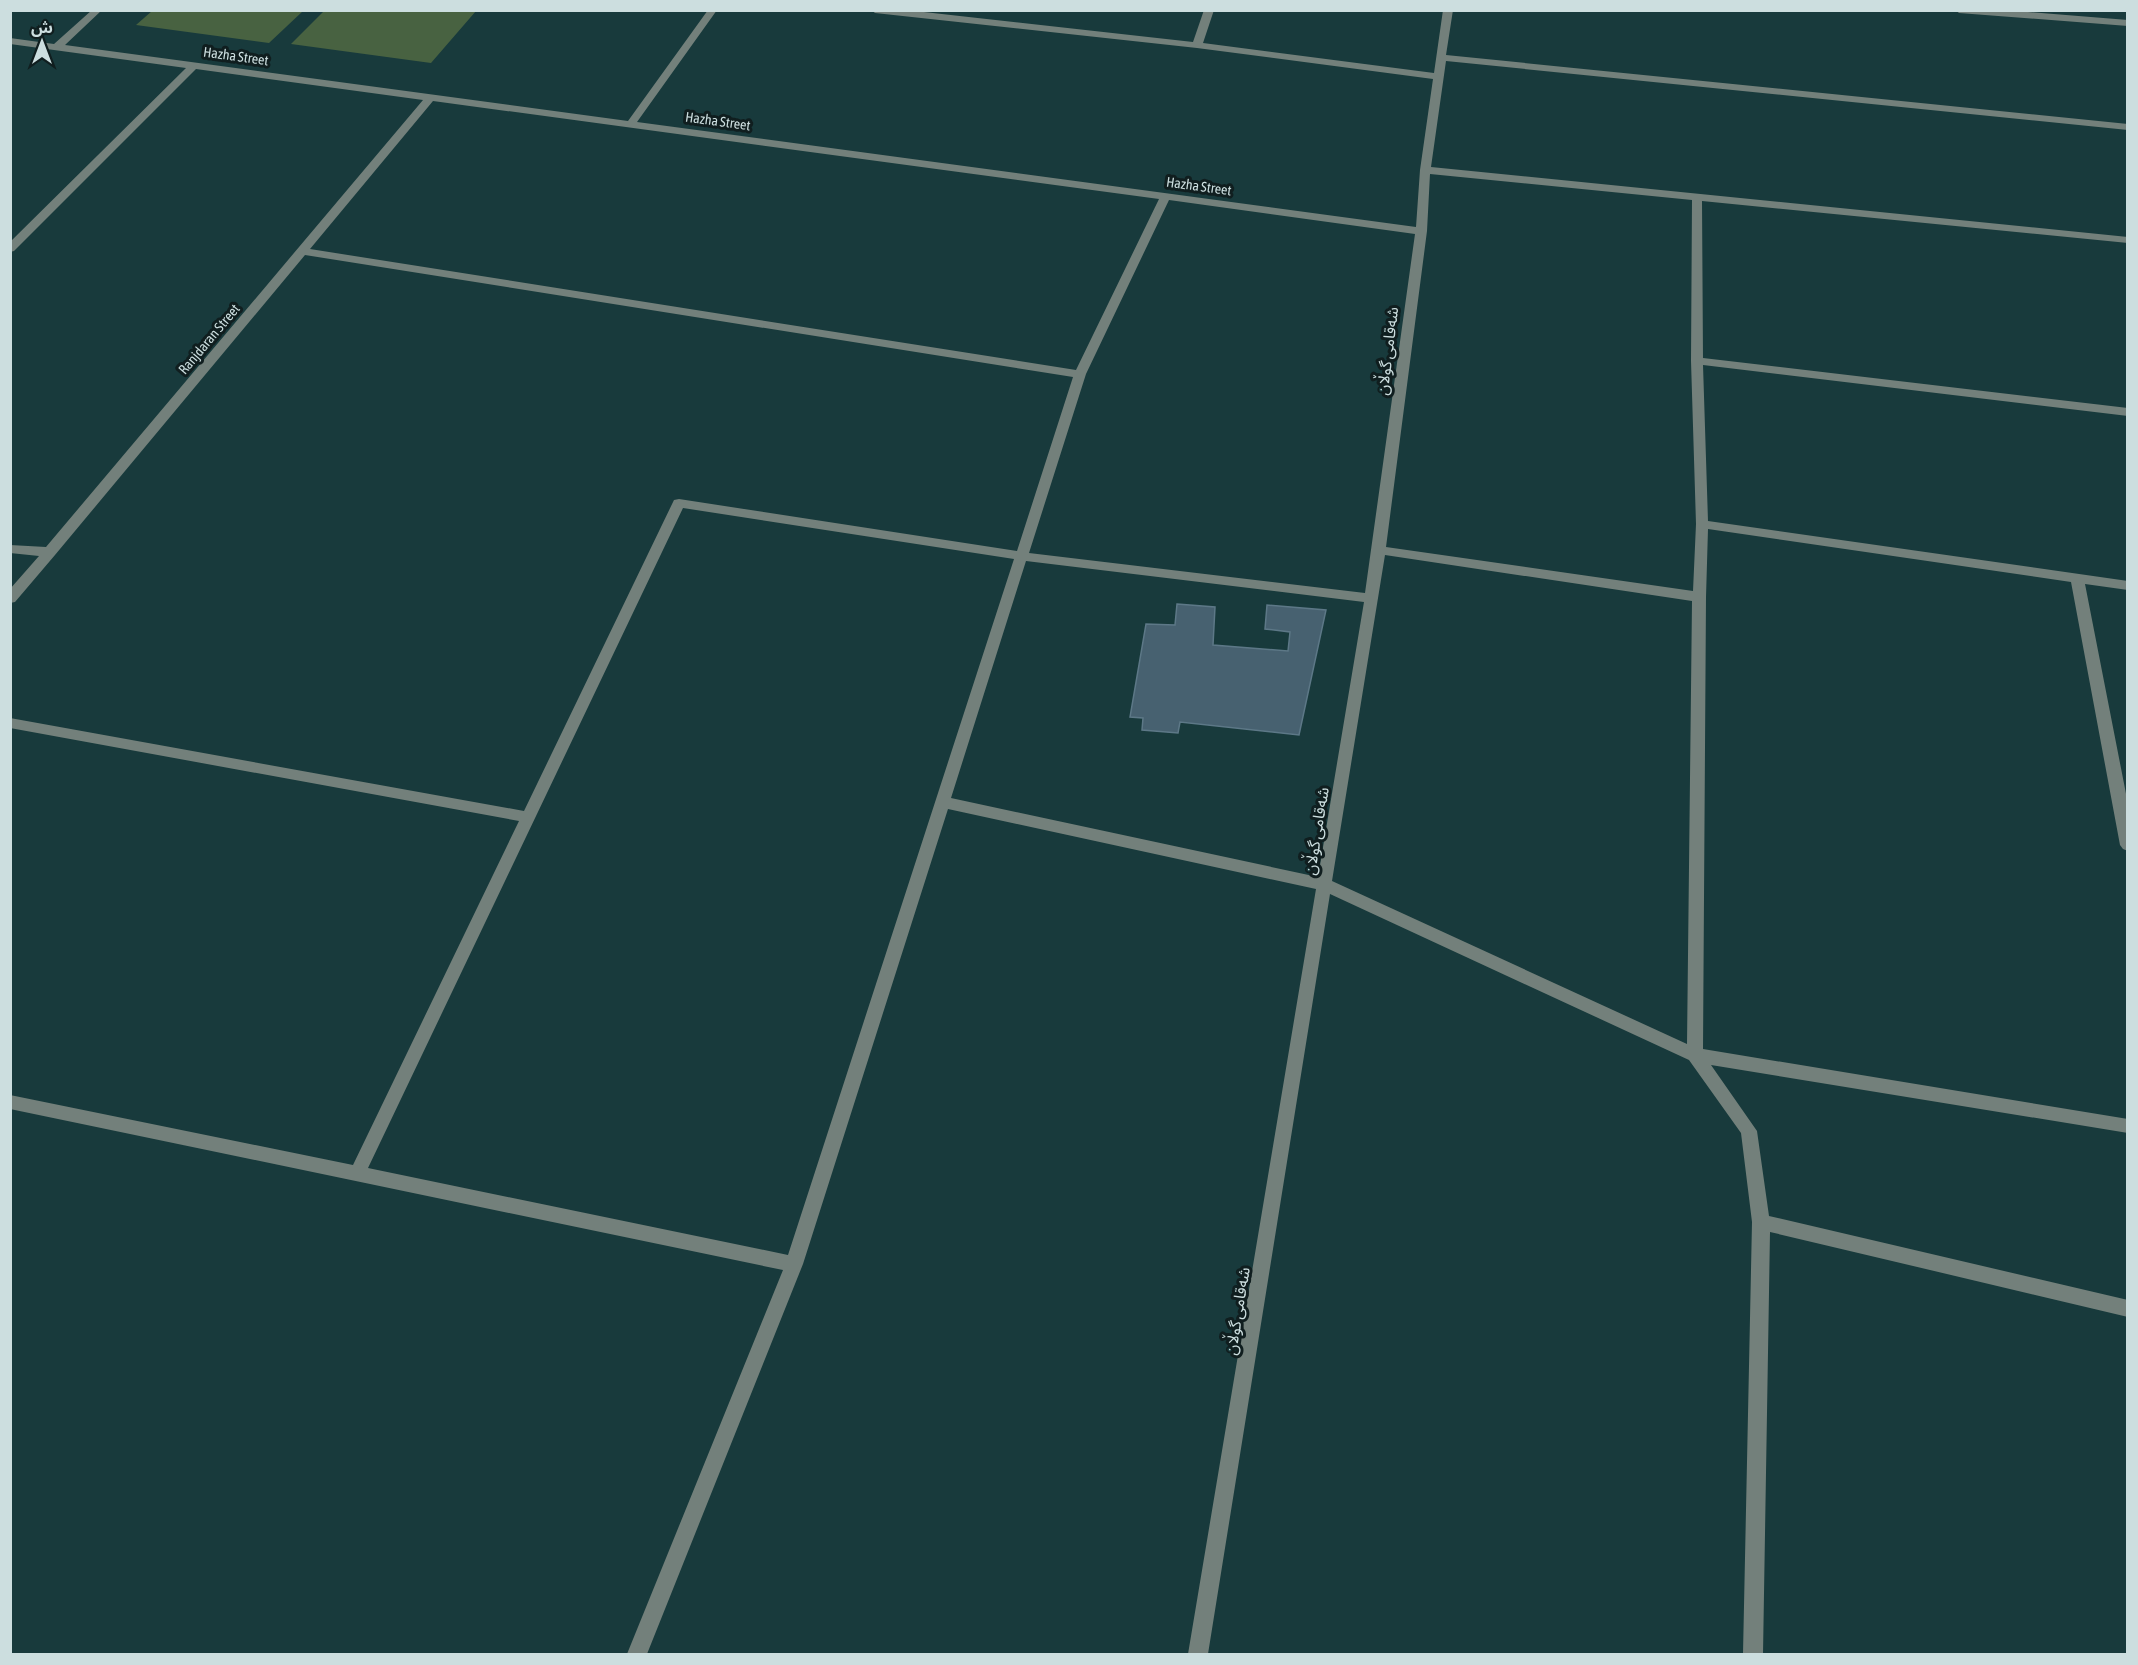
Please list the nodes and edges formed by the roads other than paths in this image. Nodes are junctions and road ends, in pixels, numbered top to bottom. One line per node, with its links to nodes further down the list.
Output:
1 (98, 10): 11 (street)
2 (713, 10): 16 (street)
3 (875, 10): 7 (street)
4 (1209, 10): 10 (street)
5 (1448, 10): 12 (street, شەقامی گوڵان)
6 (1959, 10): 8 (street)
7 (959, 15): 10 (street)
8 (2127, 23)
9 (10, 41): 11 (street, Hazha Street)
10 (1197, 45): 14 (street)
11 (57, 47): 13 (street, Hazha Street)
12 (1442, 58): 14 (street, شەقامی گوڵان); 17 (street)
13 (194, 65): 15 (street, Hazha Street); 23 (street)
14 (1438, 77): 18 (street, شەقامی گوڵان)
15 (431, 97): 16 (street, Hazha Street); 24 (street, Ranjdaran Street)
16 (631, 124): 19 (street, Hazha Street)
17 (2127, 127)
18 (1425, 170): 20 (street); 21 (street, شەقامی گوڵان)
19 (1166, 196): 21 (street, Hazha Street); 26 (street)
20 (1697, 197): 22 (street); 25 (street)
21 (1421, 231): 30 (street, شەقامی گوڵان)
22 (2127, 240)
23 (10, 249)
24 (303, 251): 26 (street); 31 (street, Ranjdaran Street)
25 (1697, 361): 27 (street); 28 (street)
26 (1080, 374): 32 (street)
27 (2127, 412)
28 (1702, 524): 33 (street); 35 (street)
29 (10, 549): 31 (street)
30 (1380, 550): 35 (street); 36 (street, شەقامی گوڵان)
31 (50, 552): 37 (street, Ranjdaran Street)
32 (1021, 556): 36 (street); 39 (street); 40 (street)
33 (2077, 579): 34 (street); 41 (street)
34 (2127, 586)
35 (1699, 597): 43 (street)
36 (1370, 598): 42 (street, شەقامی گوڵان)
37 (10, 599)
38 (10, 723): 40 (street)
39 (942, 802): 42 (street); 48 (street)
40 (528, 817): 46 (street)
41 (2127, 845)
42 (1326, 885): 43 (street); 51 (street, شەقامی گوڵان)
43 (1695, 1055): 45 (street); 47 (street)
44 (10, 1102): 46 (street)
45 (2127, 1126)
46 (357, 1174): 48 (street)
47 (1761, 1222): 49 (street); 52 (street)
48 (794, 1264): 50 (street)
49 (2127, 1309)
50 (637, 1654)
51 (1198, 1654)
52 (1753, 1654)

